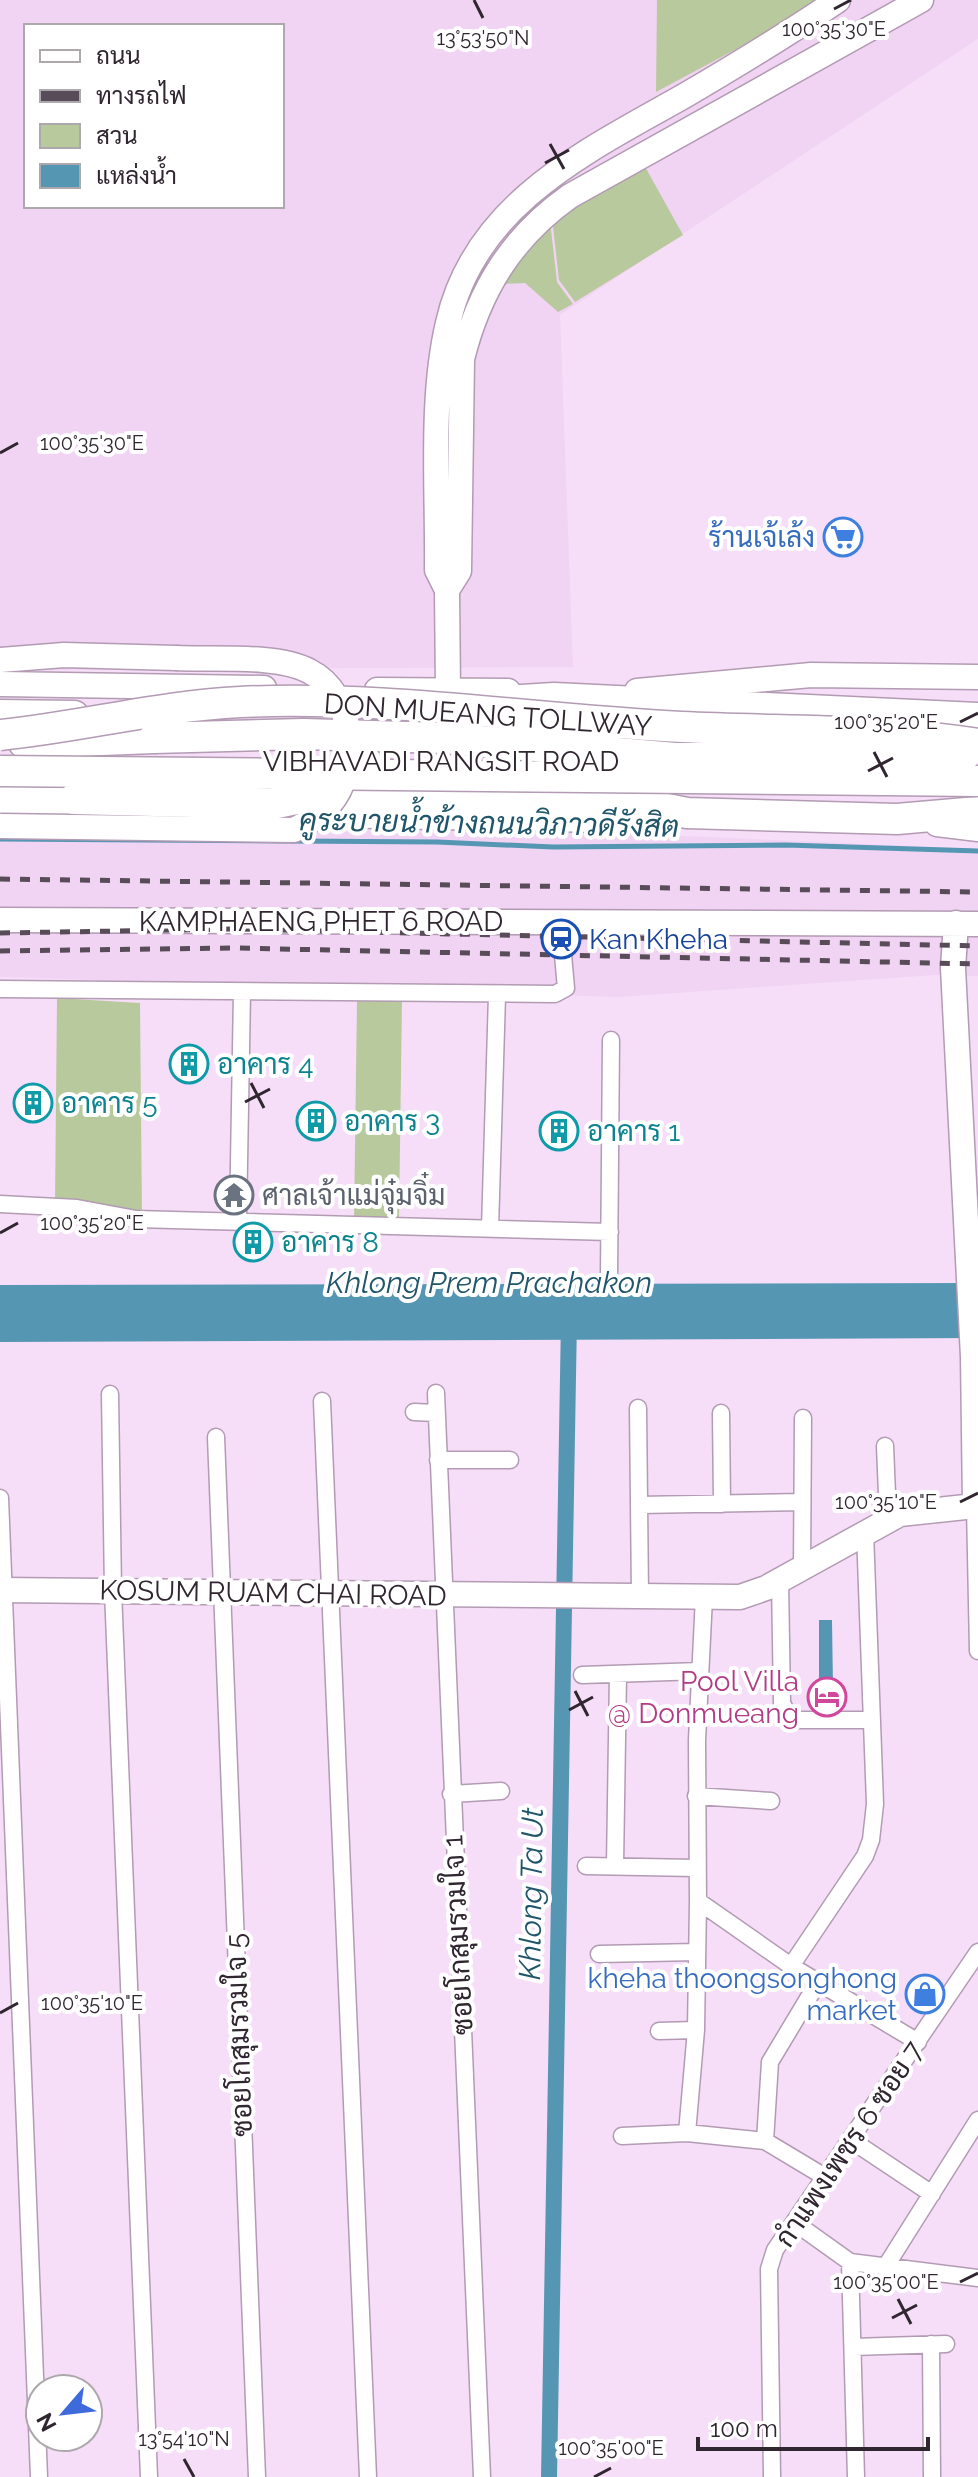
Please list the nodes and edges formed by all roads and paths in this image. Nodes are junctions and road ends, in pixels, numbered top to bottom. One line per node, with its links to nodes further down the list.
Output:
1 (838, 0): 3 (main road)
2 (921, 0): 4 (main road)
3 (525, 195): 4 (main road); 5 (main road)
4 (545, 214): 6 (main road)
5 (472, 260): 6 (main road); 7 (main road)
6 (493, 274): 7 (main road)
7 (447, 590): 11 (main road)
8 (0, 660): 19 (main road, bridge)
9 (978, 677): 11 (main road)
10 (0, 684): 11 (main road)
11 (448, 691)
12 (0, 715): 13 (highway)
13 (978, 718)
14 (0, 735): 16 (highway, DON MUEANG TOLLWAY, bridge)
15 (0, 743): 17 (highway, DON MUEANG TOLLWAY, bridge)
16 (978, 746): 18 (highway, VIBHAVADI RANGSIT ROAD)
17 (978, 756)
18 (0, 760)
19 (346, 762): 23 (highway, bridge); 28 (main road, bridge)
20 (0, 771): 21 (highway, DON MUEANG TOLLWAY, bridge)
21 (978, 781)
22 (0, 787): 26 (highway, VIBHAVADI RANGSIT ROAD)
23 (0, 799)
24 (0, 809): 26 (main road, VIBHAVADI RANGSIT ROAD)
25 (978, 812): 27 (highway, VIBHAVADI RANGSIT ROAD)
26 (687, 813): 27 (highway, VIBHAVADI RANGSIT ROAD)
27 (897, 819): 29 (main road, VIBHAVADI RANGSIT ROAD)
28 (0, 826)
29 (978, 829)
30 (0, 920): 31 (main road, KAMPHAENG PHET 6 ROAD)
31 (560, 922): 32 (main road, KAMPHAENG PHET 6 ROAD); 35 (street)
32 (967, 923): 58 (main road)
33 (0, 989): 34 (street)
34 (242, 992): 35 (street); 38 (street)
35 (497, 995): 39 (street)
36 (611, 1040): 40 (street)
37 (0, 1204): 38 (street)
38 (238, 1220): 39 (street)
39 (490, 1229): 40 (street)
40 (610, 1232): 41 (street)
41 (609, 1278)
42 (436, 1393): 47 (street, ซอยโกสุมรวมใจ 1)
43 (110, 1394): 64 (street)
44 (322, 1401): 66 (street)
45 (638, 1408): 57 (street)
46 (414, 1412): 47 (street)
47 (436, 1413): 52 (street, ซอยโกสุมรวมใจ 1)
48 (721, 1413): 56 (street)
49 (803, 1418): 55 (street)
50 (216, 1437): 65 (street, ซอยโกสุมรวมใจ 5)
51 (885, 1446): 59 (street)
52 (438, 1460): 53 (street); 67 (street, ซอยโกสุมรวมใจ 1)
53 (510, 1460)
54 (0, 1498): 63 (street)
55 (802, 1502): 56 (street); 61 (street)
56 (722, 1504): 57 (street)
57 (639, 1505): 68 (street)
58 (976, 1506): 59 (main road, KOSUM RUAM CHAI ROAD); 70 (street)
59 (888, 1519): 60 (main road, KOSUM RUAM CHAI ROAD)
60 (865, 1532): 61 (main road, KOSUM RUAM CHAI ROAD); 75 (street)
61 (802, 1568): 62 (main road, KOSUM RUAM CHAI ROAD)
62 (780, 1580): 69 (main road, KOSUM RUAM CHAI ROAD); 75 (street)
63 (2, 1590): 64 (main road, KOSUM RUAM CHAI ROAD); 105 (street)
64 (113, 1591): 65 (main road, KOSUM RUAM CHAI ROAD); 106 (street)
65 (222, 1592): 66 (main road, KOSUM RUAM CHAI ROAD); 107 (street, ซอยโกสุมรวมใจ 5)
66 (329, 1593): 67 (main road, KOSUM RUAM CHAI ROAD); 108 (street)
67 (442, 1595): 68 (main road, KOSUM RUAM CHAI ROAD); 77 (street, ซอยโกสุมรวมใจ 1)
68 (640, 1596): 69 (main road, KOSUM RUAM CHAI ROAD)
69 (704, 1597): 72 (street)
70 (977, 1604): 71 (street)
71 (978, 1651)
72 (700, 1671): 73 (street); 78 (street)
73 (618, 1674): 74 (street); 81 (street)
74 (582, 1675)
75 (872, 1720): 87 (street)
76 (501, 1791): 77 (street)
77 (451, 1794): 109 (street, ซอยโกสุมรวมใจ 1)
78 (696, 1796): 79 (street); 82 (street)
79 (771, 1801)
80 (586, 1866): 81 (street)
81 (615, 1866): 82 (street)
82 (696, 1868): 83 (street)
83 (698, 1901): 84 (street); 87 (street)
84 (697, 1952): 86 (street); 90 (street)
85 (978, 1952): 88 (street, กำแพงเพชร 6 ซอย 7)
86 (599, 1954)
87 (791, 1966): 89 (street)
88 (973, 1972): 92 (street, กำแพงเพชร 6 ซอย 7)
89 (818, 1982): 92 (street); 97 (street)
90 (696, 2030): 91 (street); 94 (street)
91 (659, 2031)
92 (918, 2042): 96 (street, กำแพงเพชร 6 ซอย 7)
93 (978, 2120): 99 (street)
94 (687, 2133): 95 (street); 97 (street)
95 (622, 2136)
96 (851, 2140): 98 (street, กำแพงเพชร 6 ซอย 7); 99 (street)
97 (765, 2141): 98 (street)
98 (825, 2177): 100 (street, กำแพงเพชร 6 ซอย 7)
99 (932, 2194): 102 (street)
100 (794, 2222): 101 (street); 110 (street, กำแพงเพชร 6 ซอย 7)
101 (850, 2262): 102 (street); 104 (street)
102 (886, 2266): 103 (street)
103 (978, 2278)
104 (853, 2347): 111 (street); 112 (street)
105 (39, 2477)
106 (149, 2477)
107 (257, 2477)
108 (368, 2477)
109 (482, 2477)
110 (772, 2477)
111 (856, 2477)
112 (932, 2477)

